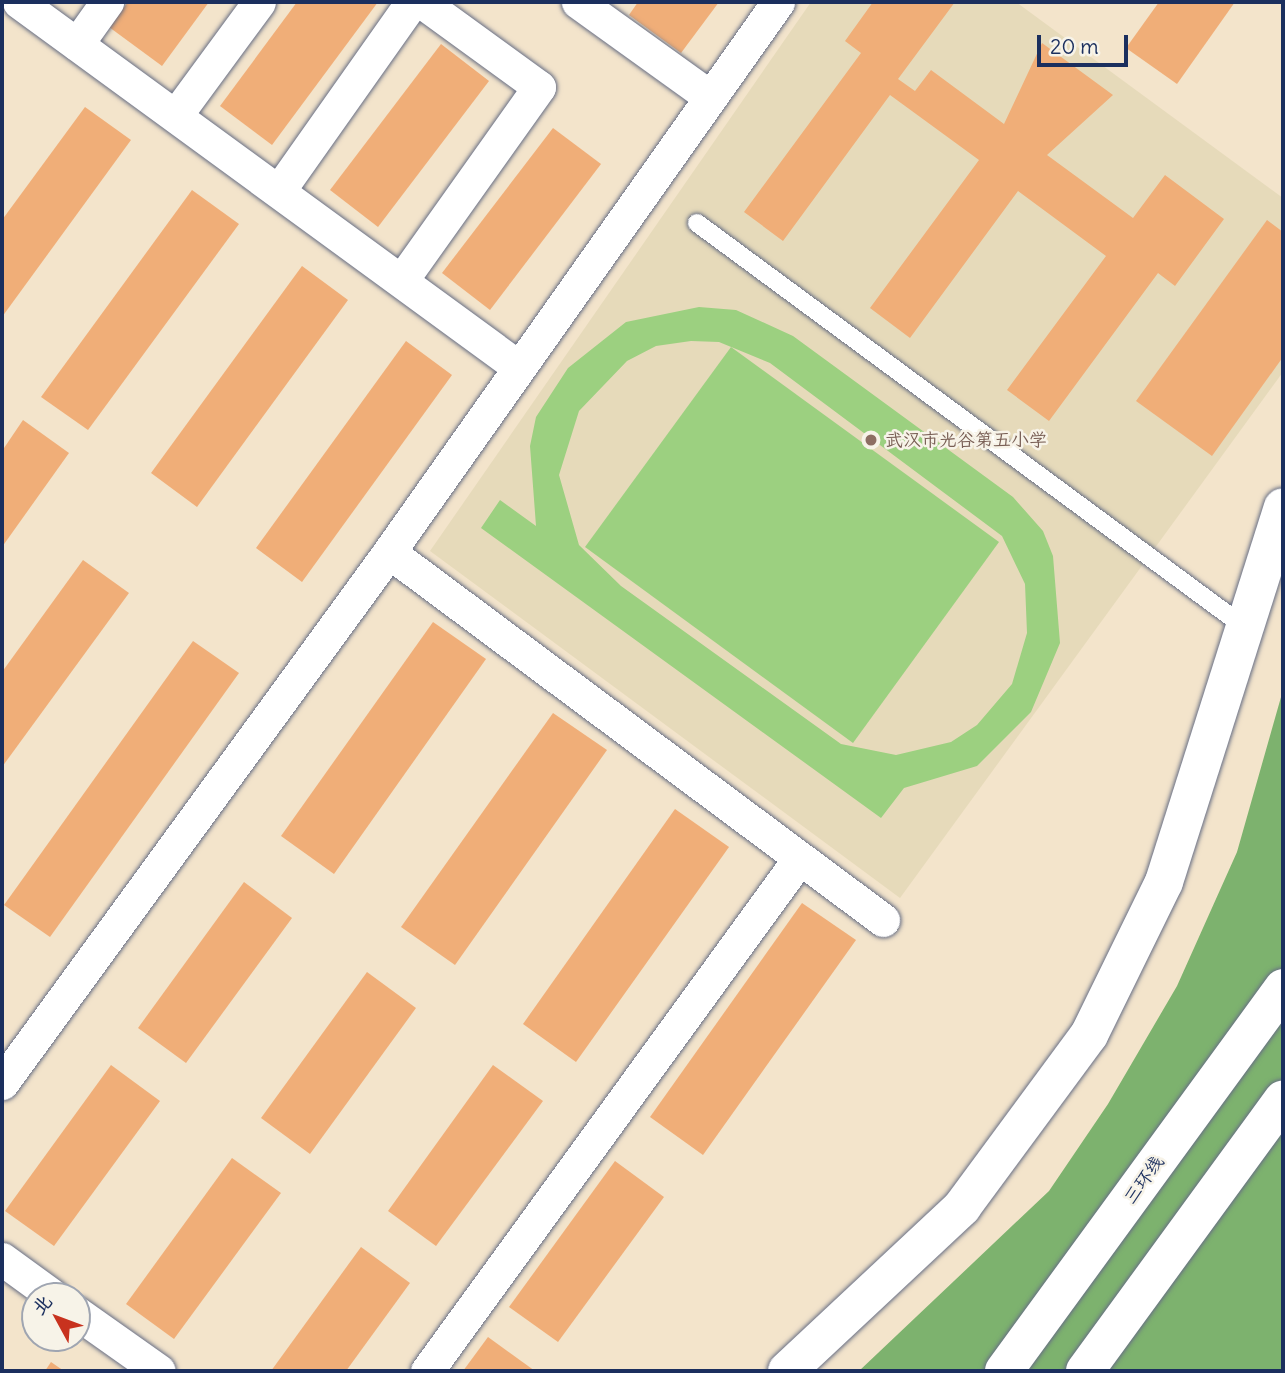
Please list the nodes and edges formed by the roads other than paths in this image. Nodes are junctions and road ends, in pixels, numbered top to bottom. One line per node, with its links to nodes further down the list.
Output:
1 (11, 2): 9 (street)
2 (19, 2): 10 (street)
3 (107, 2): 10 (street)
4 (259, 2): 12 (street)
5 (412, 2): 13 (street)
6 (422, 2): 15 (street)
7 (578, 2): 11 (street)
8 (778, 2): 11 (street)
9 (2, 15)
10 (77, 44): 12 (street)
11 (710, 97): 16 (street)
12 (176, 115): 13 (street)
13 (280, 189): 15 (street)
14 (697, 223): 19 (lane)
15 (404, 277): 16 (street)
16 (517, 366): 18 (street)
17 (1283, 507): 19 (main road)
18 (389, 552): 20 (street); 23 (street)
19 (1246, 628): 30 (main road)
20 (799, 859): 21 (street); 29 (street)
21 (883, 920)
22 (1283, 988): 31 (main road, 三环线)
23 (2, 1083)
24 (1283, 1099): 32 (main road)
25 (2, 1259): 26 (street)
26 (34, 1282)
27 (91, 1323): 28 (street)
28 (159, 1371)
29 (427, 1371)
30 (786, 1371)
31 (1004, 1371)
32 (1085, 1371)

